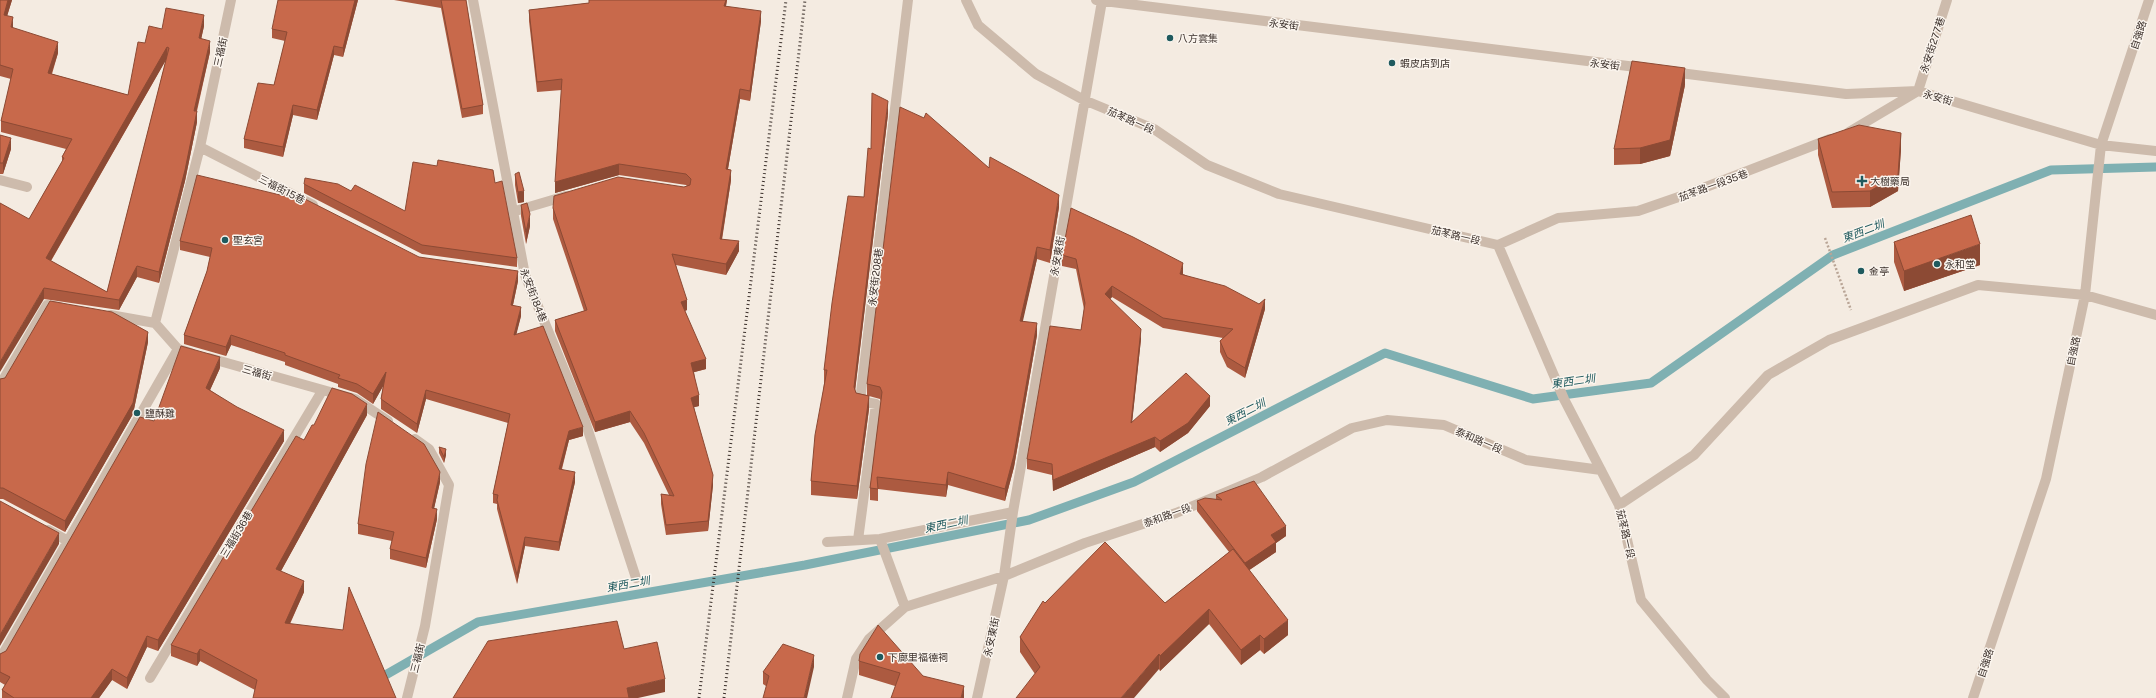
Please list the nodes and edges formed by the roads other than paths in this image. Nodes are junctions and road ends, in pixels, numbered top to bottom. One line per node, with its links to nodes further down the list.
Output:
1 (231, 0): 11 (street, 三福街)
2 (473, 0): 17 (street, 永安街184巷)
3 (908, 0): 32 (street, 永安街208巷)
4 (966, 0): 9 (street, 茄苳路一段)
5 (1099, 0): 8 (street, 永安街); 9 (street, 永安東街)
6 (1947, 0): 8 (street, 永安街277巷)
7 (2149, 0): 10 (street, 自強路)
8 (1918, 91): 10 (street, 永安街); 18 (street, 茄苳路一段35巷)
9 (1084, 100): 18 (street, 茄苳路一段); 29 (street, 永安東街)
10 (2101, 145): 12 (street, 永安街); 19 (street, 自強路)
11 (200, 147): 16 (street, 三福街15巷); 23 (street, 三福街)
12 (2156, 151)
13 (0, 180): 14 (street)
14 (27, 188)
15 (580, 192): 17 (street)
16 (324, 211)
17 (512, 212): 36 (street, 永安街184巷)
18 (1498, 245): 27 (street, 茄苳路一段)
19 (2084, 296): 22 (street); 28 (street); 44 (street, 自強路)
20 (70, 309): 25 (street)
21 (101, 314): 23 (street)
22 (2156, 315)
23 (155, 323): 24 (street)
24 (178, 349): 26 (street, 三福街); 33 (street)
25 (0, 385)
26 (322, 391): 39 (street, 三福街36巷); 40 (street, 三福街)
27 (1601, 470): 28 (street, 茄苳路一段); 35 (street, 泰和路一段)
28 (1619, 505): 43 (street, 茄苳路一段)
29 (1013, 512): 31 (street); 35 (street, 永安東街)
30 (41, 526): 33 (street)
31 (880, 539): 32 (street); 37 (street)
32 (858, 540): 34 (street)
33 (68, 541): 38 (street)
34 (827, 542)
35 (1004, 576): 37 (street, 泰和路一段); 42 (street, 永安東街)
36 (636, 578)
37 (906, 607): 41 (street, 泰和路一段)
38 (0, 659)
39 (150, 678)
40 (407, 698)
41 (847, 698)
42 (977, 698)
43 (1725, 698)
44 (1973, 698)

